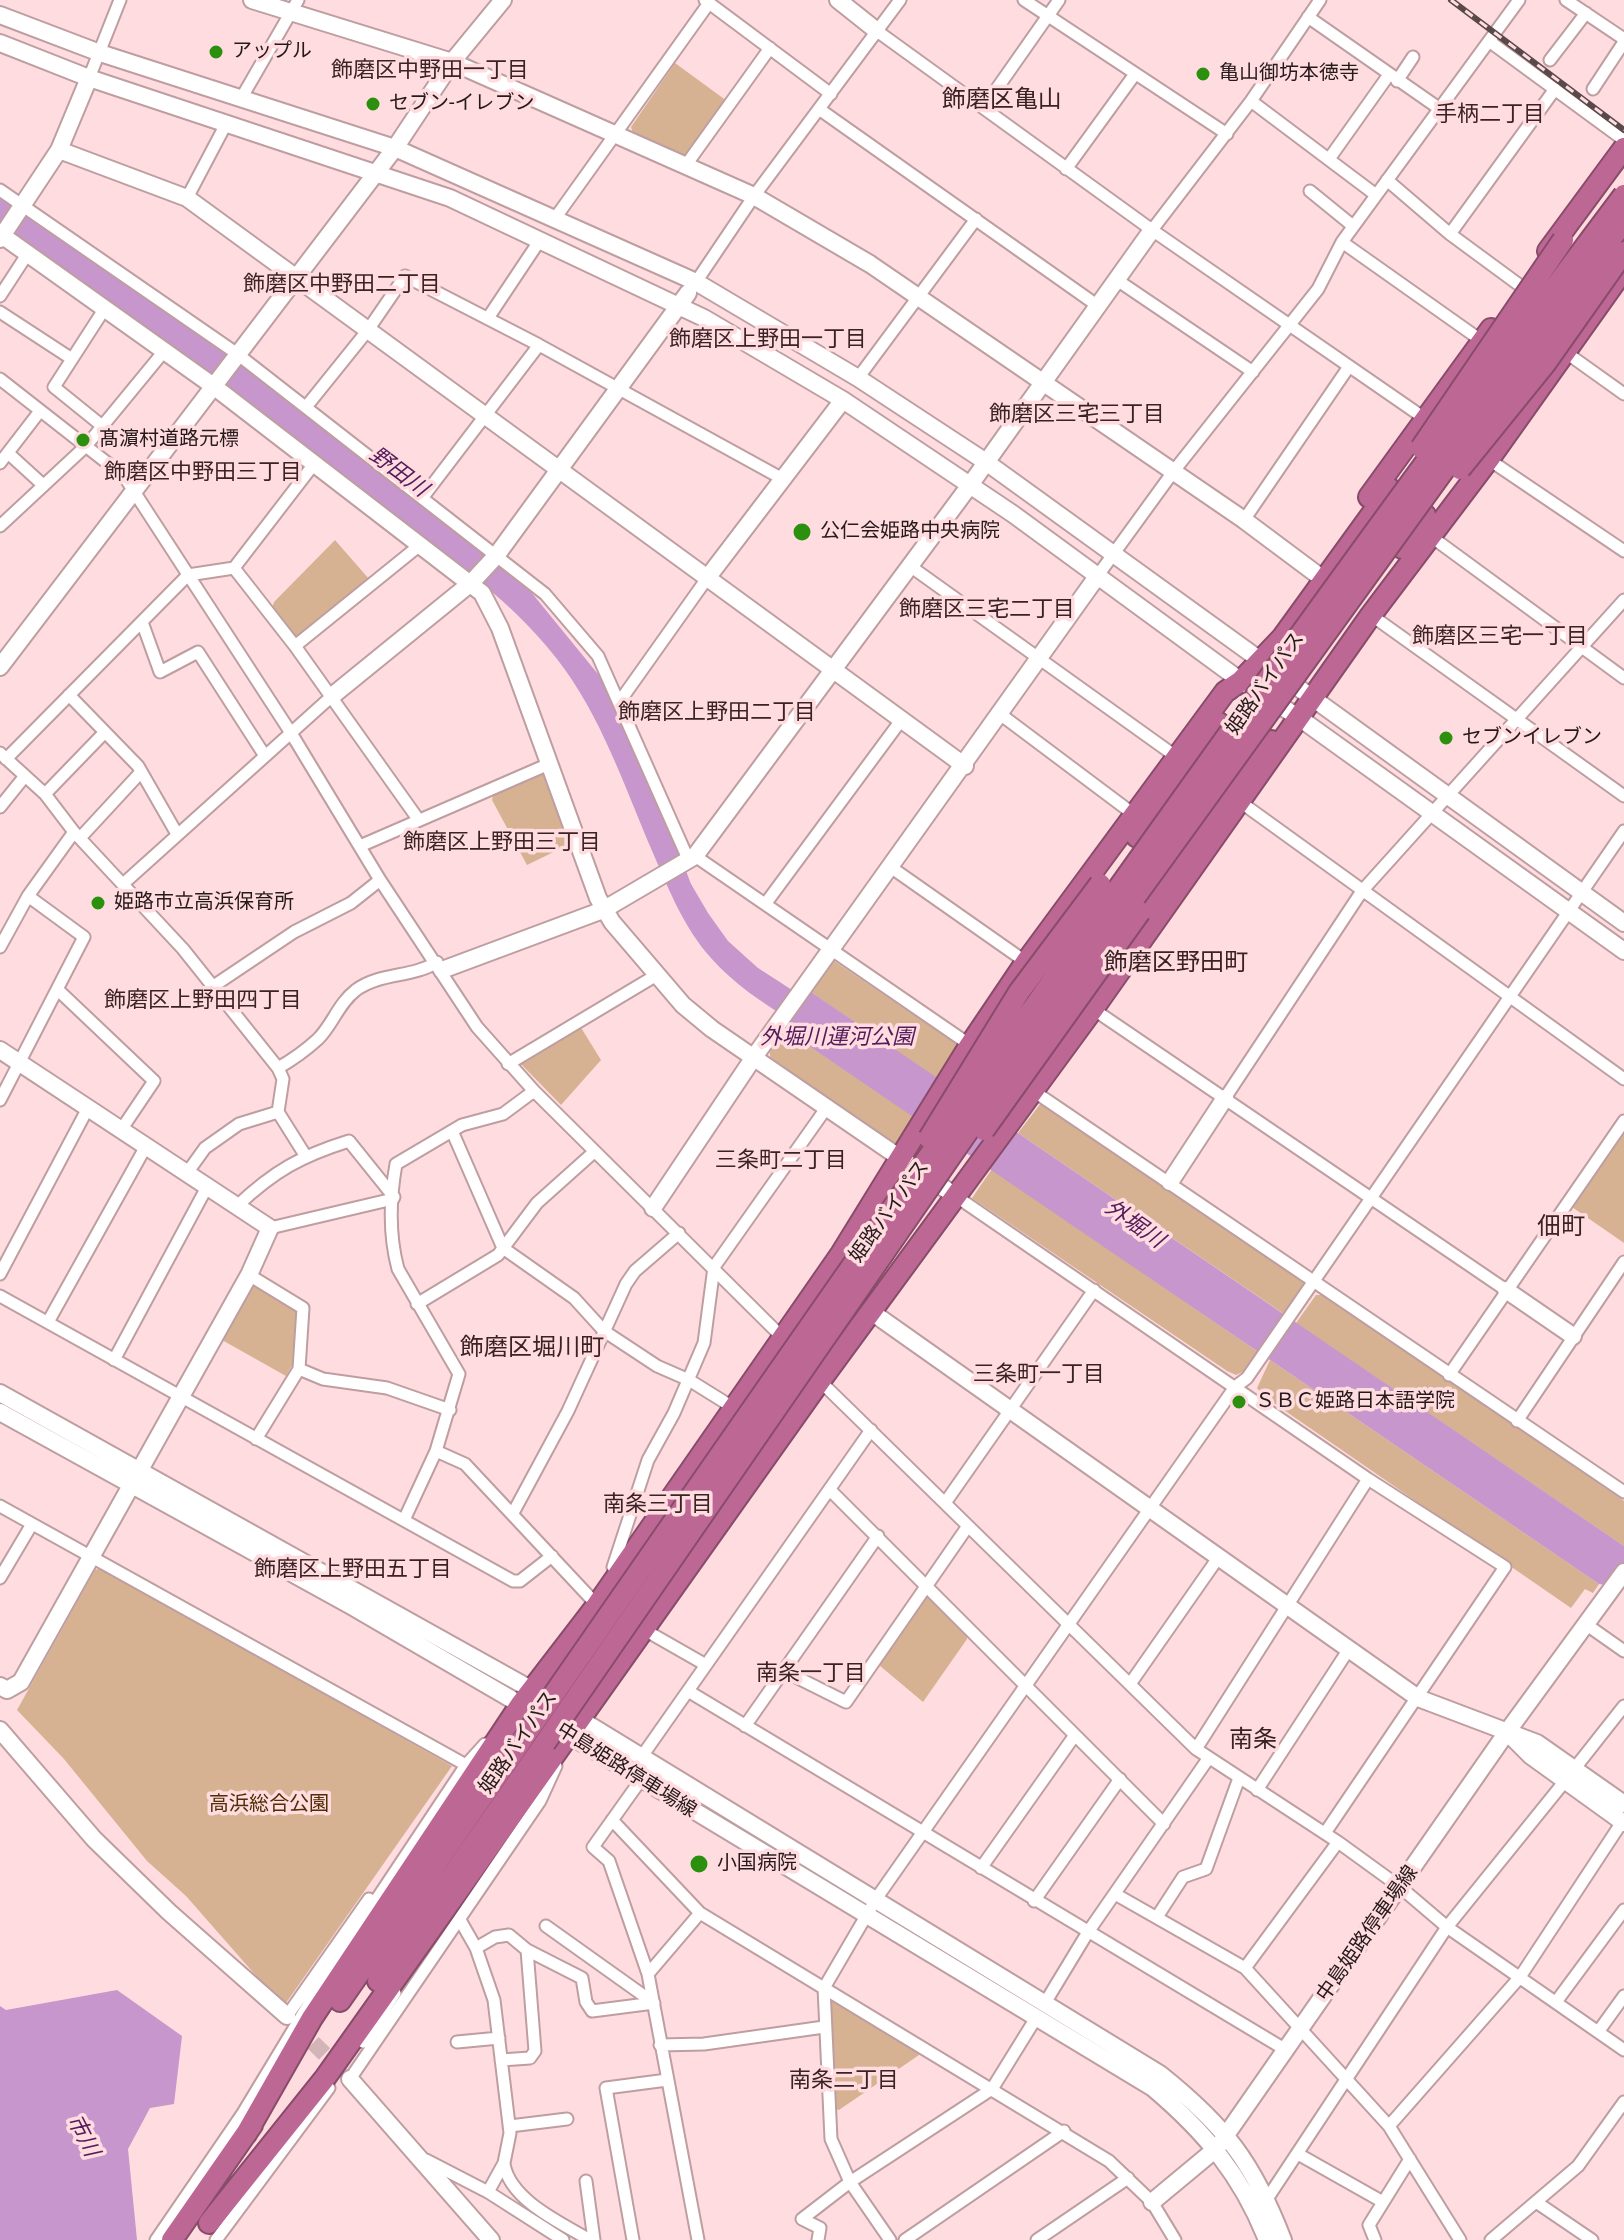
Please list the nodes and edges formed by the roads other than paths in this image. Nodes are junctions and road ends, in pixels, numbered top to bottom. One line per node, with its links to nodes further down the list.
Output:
1 (120, 0): 22 (street)
2 (252, 0): 12 (street)
3 (838, 0): 17 (street)
4 (900, 0): 17 (street)
5 (1024, 0): 15 (street)
6 (1059, 0): 15 (street)
7 (1320, 0): 16 (street)
8 (1519, 0): 18 (street)
9 (1566, 0): 13 (street)
10 (497, 2): 25 (street)
11 (707, 2): 21 (street); 38 (street)
12 (293, 6): 25 (street); 32 (street)
13 (1586, 13): 19 (street); 24 (street)
14 (0, 15): 22 (street)
15 (1048, 17): 26 (street); 34 (street)
16 (1308, 17): 28 (street); 33 (street)
17 (877, 31): 31 (street); 34 (street)
18 (1489, 41): 29 (street); 36 (street)
19 (1624, 41): 30 (street)
20 (0, 43): 27 (street)
21 (770, 48): 31 (street); 46 (street)
22 (100, 53): 27 (street); 32 (street)
23 (1413, 57): 28 (street)
24 (1550, 60)
25 (452, 62): 38 (street); 41 (street)
26 (1135, 74): 39 (street); 47 (street)
27 (89, 78): 37 (street); 43 (street)
28 (1393, 78): 36 (street); 44 (street)
29 (1555, 89): 40 (street); 63 (street)
30 (1593, 89)
31 (831, 94): 35 (street)
32 (242, 97): 41 (street)
33 (1251, 101): 39 (street); 44 (street)
34 (984, 107): 47 (street)
35 (819, 109): 55 (street); 59 (street)
36 (1440, 109): 49 (street)
37 (226, 124): 48 (street); 56 (street)
38 (617, 133): 46 (street); 58 (street)
39 (1227, 134): 62 (street)
40 (1624, 140)
41 (395, 148): 48 (street); 58 (street)
42 (1624, 148): 73 (highway)
43 (59, 150): 56 (street); 57 (street)
44 (1329, 159): 53 (street)
45 (1624, 159): 86 (highway, bridge)
46 (686, 165): 55 (street)
47 (1066, 169): 62 (street)
48 (376, 173): 66 (street); 71 (street)
49 (1387, 180): 53 (street); 63 (street)
50 (1624, 180): 86 (highway, bridge)
51 (0, 190): 57 (street)
52 (1310, 191): 61 (street)
53 (1376, 195): 61 (street)
54 (1624, 195): 225 (highway, 姫路バイパス, bridge)
55 (754, 196): 74 (street); 76 (street)
56 (187, 198): 71 (street)
57 (22, 205): 64 (street); 87 (street)
58 (556, 217): 74 (street)
59 (976, 219): 76 (street); 77 (street)
60 (1624, 221): 217 (highway, 姫路バイパス, bridge)
61 (1353, 226): 67 (street)
62 (1152, 230): 72 (street); 82 (street)
63 (1450, 234): 73 (street)
64 (1, 236): 69 (street)
65 (1624, 236): 97 (highway, bridge)
66 (540, 240): 74 (street); 81 (street)
67 (1342, 242): 82 (street); 86 (street)
68 (1624, 252): 97 (highway, bridge)
69 (28, 253): 75 (street); 78 (street)
70 (1624, 269): 88 (highway)
71 (295, 278): 83 (street); 87 (street)
72 (1117, 280): 77 (street); 91 (street)
73 (1522, 287): 79 (highway)
74 (687, 294): 92 (street); 96 (street); 99 (street)
75 (0, 296)
76 (917, 296): 92 (street); 94 (street)
77 (1098, 306): 94 (street)
78 (105, 308): 85 (street); 89 (street)
79 (1506, 309): 86 (highway); 88 (street)
80 (0, 312): 89 (street)
81 (488, 318): 83 (street); 84 (street)
82 (1290, 328): 90 (street); 91 (street)
83 (368, 330): 100 (street); 102 (street)
84 (539, 345): 96 (street); 102 (street)
85 (165, 350): 95 (street); 104 (street)
86 (1482, 351): 103 (highway); 138 (highway, bridge)
87 (236, 353): 95 (street); 100 (street)
88 (1566, 353): 98 (street); 107 (highway)
89 (72, 359): 104 (street)
90 (1348, 368): 103 (street); 118 (street)
91 (1253, 372): 112 (street)
92 (858, 378): 108 (street)
93 (0, 379): 101 (street)
94 (1045, 382): 108 (street); 112 (street)
95 (212, 385): 110 (street); 116 (street)
96 (617, 387): 111 (street); 113 (street)
97 (1518, 393): 119 (highway, bridge)
98 (1624, 394)
99 (843, 400): 113 (street); 115 (street)
100 (306, 407): 117 (street)
101 (40, 411): 105 (street); 106 (street)
102 (485, 416): 111 (street); 117 (street)
103 (1425, 419): 107 (street); 127 (highway)
104 (101, 425): 105 (street)
105 (86, 446): 114 (street); 116 (street)
106 (8, 453): 109 (street); 114 (street)
107 (1489, 459): 119 (highway); 122 (street)
108 (986, 462): 115 (street); 123 (street)
109 (0, 463)
110 (314, 464): 121 (street); 126 (street)
111 (560, 469): 124 (street); 129 (street)
112 (1173, 472): 118 (street); 123 (street)
113 (781, 478): 129 (street)
114 (42, 484): 120 (street)
115 (970, 485): 125 (street); 130 (street)
116 (133, 490): 128 (street); 139 (street)
117 (423, 497): 124 (street)
118 (1244, 520): 127 (street)
119 (1427, 525): 133 (highway); 136 (street); 145 (highway)
120 (0, 526)
121 (420, 545): 131 (street); 135 (street)
122 (1624, 551)
123 (1113, 555): 130 (street); 138 (street)
124 (496, 556): 131 (street); 146 (street)
125 (910, 566): 137 (street); 140 (street)
126 (234, 568): 128 (street); 135 (street)
127 (1315, 573): 138 (highway)
128 (188, 575): 134 (street); 152 (street)
129 (708, 577): 140 (street); 146 (street)
130 (1096, 578): 137 (street); 142 (street)
131 (471, 583): 144 (street); 156 (street)
132 (1624, 600): 136 (street)
133 (1371, 615): 145 (highway); 150 (street)
134 (142, 622): 143 (street); 154 (street)
135 (295, 646): 144 (street)
136 (1581, 648): 141 (street); 150 (street)
137 (1038, 659): 147 (street); 155 (street)
138 (1258, 660): 142 (highway); 145 (street)
139 (0, 667)
140 (835, 668): 149 (street); 172 (street)
141 (1624, 678)
142 (1241, 681): 148 (street); 155 (highway); 225 (highway, bridge)
143 (69, 695): 151 (street); 153 (street)
144 (332, 696): 152 (street); 167 (street)
145 (1310, 700): 148 (highway); 162 (street)
146 (620, 701): 172 (street)
147 (1000, 714): 157 (street); 166 (street)
148 (1298, 717): 163 (highway); 165 (street); 217 (highway, bridge)
149 (902, 719): 157 (street); 179 (street)
150 (1518, 719): 161 (street); 162 (street)
151 (105, 732): 158 (street); 160 (street)
152 (291, 733): 154 (street); 171 (street)
153 (3, 756): 159 (street)
154 (265, 756): 169 (street)
155 (1178, 758): 166 (highway)
156 (549, 764): 167 (street); 180 (street)
157 (965, 766): 173 (street)
158 (141, 772): 169 (street); 170 (street)
159 (25, 776): 160 (street); 164 (street)
160 (45, 794): 170 (street)
161 (1624, 796)
162 (1450, 797): 165 (street); 177 (street)
163 (1239, 801): 176 (street); 192 (highway)
164 (0, 807)
165 (1433, 815): 176 (street); 181 (street)
166 (1137, 816): 186 (highway)
167 (418, 819): 171 (street)
168 (1624, 831): 177 (street)
169 (177, 834): 175 (street)
170 (77, 835): 175 (street); 178 (street)
171 (360, 846): 174 (street)
172 (692, 858): 179 (street); 180 (street)
173 (892, 868): 185 (street); 186 (street)
174 (380, 880): 187 (street); 189 (street)
175 (123, 884): 189 (street)
176 (1362, 891): 191 (street); 202 (street)
177 (1581, 892): 181 (street); 182 (street)
178 (28, 896): 183 (street); 190 (street)
179 (766, 903): 185 (street)
180 (603, 910): 187 (street); 188 (street)
181 (1567, 911): 184 (street); 191 (street)
182 (1624, 923)
183 (0, 947)
184 (1624, 951)
185 (832, 952): 194 (street); 195 (street)
186 (1026, 962): 194 (highway)
187 (439, 966): 197 (street); 198 (street)
188 (655, 976): 195 (street); 197 (street)
189 (215, 985): 198 (street)
190 (58, 990): 196 (street); 208 (street)
191 (1510, 995): 199 (street); 220 (street)
192 (1093, 1009): 200 (highway); 202 (street)
193 (0, 1050): 196 (street)
194 (967, 1051): 200 (street); 211 (highway)
195 (754, 1057): 204 (street); 222 (street)
196 (21, 1063): 203 (street); 205 (street)
197 (508, 1064): 201 (street)
198 (278, 1068): 206 (street)
199 (1624, 1079)
200 (1032, 1090): 215 (street); 218 (highway)
201 (534, 1091): 209 (street); 212 (street)
202 (1225, 1098): 215 (street); 220 (street)
203 (0, 1100)
204 (827, 1107): 211 (street); 228 (street)
205 (88, 1108): 208 (street); 229 (street)
206 (278, 1112): 213 (street); 214 (street)
207 (1624, 1121): 233 (street)
208 (121, 1130): 210 (street)
209 (452, 1131): 219 (street); 226 (street)
210 (145, 1148): 214 (street); 237 (street)
211 (906, 1151): 218 (street); 240 (highway)
212 (594, 1152): 222 (street); 226 (street)
213 (305, 1155): 219 (street); 221 (street)
214 (187, 1173): 216 (street)
215 (1170, 1182): 231 (street)
216 (207, 1187): 221 (street); 241 (street)
217 (926, 1191): 297 (highway, 姫路バイパス, bridge)
218 (957, 1197): 232 (street); 236 (highway)
219 (393, 1198): 223 (street); 235 (street)
220 (1370, 1199): 231 (street); 233 (street)
221 (237, 1206): 223 (street)
222 (653, 1208): 224 (street)
223 (270, 1228): 230 (street)
224 (679, 1233): 228 (street); 238 (street)
225 (873, 1235): 297 (highway, 姫路バイパス, bridge)
226 (503, 1248): 235 (street); 238 (street)
227 (1624, 1262): 239 (street)
228 (714, 1267): 240 (street); 244 (street)
229 (0, 1274)
230 (249, 1275): 242 (street); 248 (street)
231 (1313, 1281): 243 (street); 246 (street)
232 (1094, 1290): 246 (street); 252 (street)
233 (1506, 1290): 239 (street); 243 (street)
234 (0, 1296): 237 (street)
235 (417, 1304): 250 (street)
236 (873, 1313): 245 (highway); 252 (street)
237 (48, 1322): 241 (street)
238 (604, 1331): 244 (street); 264 (street)
239 (1573, 1336): 253 (street)
240 (782, 1337): 249 (highway)
241 (114, 1360): 248 (street)
242 (299, 1369): 250 (street); 255 (street)
243 (1449, 1375): 253 (street)
244 (689, 1380): 249 (street); 273 (street)
245 (820, 1381): 254 (street); 280 (highway)
246 (1235, 1387): 258 (street); 263 (street)
247 (0, 1393): 257 (street, 中島姫路停車場線)
248 (180, 1397): 255 (street); 257 (street)
249 (734, 1408): 273 (highway)
250 (450, 1410): 256 (street)
251 (0, 1412): 257 (street, 中島姫路停車場線)
252 (1010, 1412): 261 (street); 263 (street)
253 (1517, 1421): 260 (street)
254 (871, 1430): 259 (street); 261 (street)
255 (256, 1439): 265 (street)
256 (436, 1451): 264 (street); 265 (street)
257 (134, 1478): 269 (street); 289 (street, 中島姫路停車場線)
258 (1368, 1479): 276 (street); 290 (street)
259 (830, 1490): 268 (street); 283 (street)
260 (1624, 1492)
261 (945, 1503): 267 (street)
262 (0, 1506): 266 (street)
263 (1146, 1509): 271 (street); 278 (street)
264 (513, 1513): 270 (street)
265 (404, 1520): 270 (street)
266 (32, 1524): 269 (street); 274 (street)
267 (968, 1526): 275 (street); 278 (street)
268 (878, 1536): 275 (street); 284 (street)
269 (90, 1556): 287 (street); 301 (street)
270 (552, 1556): 277 (street)
271 (1218, 1558): 276 (street); 286 (street)
272 (1624, 1572): 279 (street, 中島姫路停車場線)
273 (619, 1573): 277 (highway)
274 (0, 1578)
275 (927, 1585): 284 (street); 285 (street)
276 (1286, 1604): 281 (street); 298 (street)
277 (597, 1605): 289 (highway)
278 (1069, 1623): 285 (street); 286 (street)
279 (1587, 1625): 282 (street); 295 (street, 中島姫路停車場線)
280 (643, 1629): 283 (street); 293 (highway)
281 (1349, 1649): 290 (street); 306 (street)
282 (1624, 1651)
283 (706, 1665): 288 (street)
284 (786, 1672): 292 (street)
285 (1025, 1684): 296 (street); 313 (street)
286 (1130, 1684): 298 (street)
287 (0, 1686)
288 (688, 1691): 292 (street); 299 (street)
289 (527, 1698): 293 (street, 中島姫路停車場線); 301 (street); 325 (highway)
290 (1418, 1698): 295 (street); 312 (street)
291 (1624, 1706): 302 (street)
292 (745, 1726): 313 (street)
293 (575, 1727): 299 (street, 中島姫路停車場線); 305 (street, 中島姫路停車場線); 324 (street); 351 (highway)
294 (0, 1730): 340 (street)
295 (1507, 1732): 302 (street); 316 (street, 中島姫路停車場線)
296 (1075, 1735): 304 (street); 315 (street)
297 (537, 1736): 351 (highway, 姫路バイパス)
298 (1196, 1749): 300 (street)
299 (640, 1759): 318 (street, 中島姫路停車場線)
300 (1208, 1759): 303 (street); 311 (street)
301 (466, 1765): 308 (street)
302 (1570, 1775): 307 (street); 310 (street); 327 (street)
303 (1239, 1778): 306 (street); 323 (street)
304 (1120, 1779): 311 (street); 319 (street)
305 (640, 1781): 309 (street); 322 (street, 中島姫路停車場線)
306 (1257, 1790): 312 (street)
307 (1624, 1804)
308 (437, 1812): 332 (street); 340 (street)
309 (612, 1820): 321 (street); 333 (street)
310 (1623, 1822): 334 (street)
311 (1164, 1824): 317 (street)
312 (1325, 1833): 314 (street)
313 (922, 1834): 315 (street); 318 (street)
314 (1338, 1842): 316 (street); 331 (street)
315 (981, 1868): 319 (street)
316 (1400, 1887): 327 (street); 342 (street, 中島姫路停車場線)
317 (1115, 1894): 323 (street); 328 (street)
318 (876, 1899): 322 (street); 339 (street, 中島姫路停車場線)
319 (1034, 1901): 328 (street)
320 (1624, 1910): 337 (street)
321 (700, 1913): 333 (street); 335 (street)
322 (866, 1914): 335 (street); 339 (street, 中島姫路停車場線)
323 (1157, 1917): 331 (street)
324 (460, 1920): 329 (street); 352 (street)
325 (373, 1926): 332 (highway); 351 (highway)
326 (546, 1926): 338 (street)
327 (1447, 1927): 334 (street); 350 (street)
328 (1088, 1932): 339 (street); 347 (street)
329 (476, 1948): 330 (street); 344 (street)
330 (527, 1950): 338 (street); 349 (street)
331 (1245, 1968): 342 (street)
332 (327, 1974): 351 (street)
333 (648, 1974): 338 (street)
334 (1520, 1977): 337 (street); 358 (street)
335 (824, 1988): 341 (street); 354 (street)
336 (1624, 1996): 343 (street)
337 (1556, 2002): 343 (street)
338 (654, 2003): 346 (street)
339 (1041, 2010): 354 (street); 360 (street, 中島姫路停車場線); 361 (street, 中島姫路停車場線)
340 (287, 2016)
341 (824, 2027): 346 (street); 368 (street)
342 (1302, 2029): 347 (street, 中島姫路停車場線); 350 (street)
343 (1598, 2032): 348 (street)
344 (499, 2038): 345 (street); 349 (street)
345 (457, 2042)
346 (660, 2045): 353 (street)
347 (1286, 2050): 360 (street, 中島姫路停車場線)
348 (1624, 2050)
349 (501, 2060): 357 (street)
350 (1348, 2077): 358 (street); 362 (street)
351 (299, 2078): 374 (highway); 377 (street); 378 (highway)
352 (350, 2079): 363 (street)
353 (667, 2080): 382 (street); 383 (street)
354 (992, 2089): 359 (street); 368 (street)
355 (1624, 2102): 373 (street)
356 (560, 2116): 357 (street)
357 (510, 2126): 365 (street)
358 (1389, 2126): 364 (street)
359 (1064, 2131): 366 (street); 386 (street)
360 (1228, 2134): 361 (street, 中島姫路停車場線); 370 (street)
361 (1217, 2148): 371 (street); 388 (street)
362 (1298, 2154): 370 (street); 372 (street)
363 (418, 2156): 369 (street); 379 (street)
364 (1410, 2159): 372 (street); 391 (street)
365 (504, 2163): 369 (street); 381 (street)
366 (1128, 2178): 371 (street); 387 (street)
367 (586, 2181): 381 (street)
368 (850, 2182): 384 (street); 385 (street)
369 (488, 2192): 380 (street)
370 (1267, 2199): 389 (street)
371 (1152, 2202): 376 (street)
372 (1383, 2202): 390 (street)
373 (1536, 2202): 375 (street); 392 (street)
374 (207, 2234)
375 (1499, 2238)
376 (1173, 2239)
377 (156, 2240)
378 (172, 2240)
379 (491, 2240)
380 (563, 2240)
381 (592, 2240)
382 (633, 2240)
383 (698, 2240)
384 (818, 2240)
385 (890, 2240)
386 (905, 2240)
387 (1037, 2240)
388 (1267, 2240)
389 (1283, 2240)
390 (1375, 2240)
391 (1460, 2240)
392 (1592, 2240)

